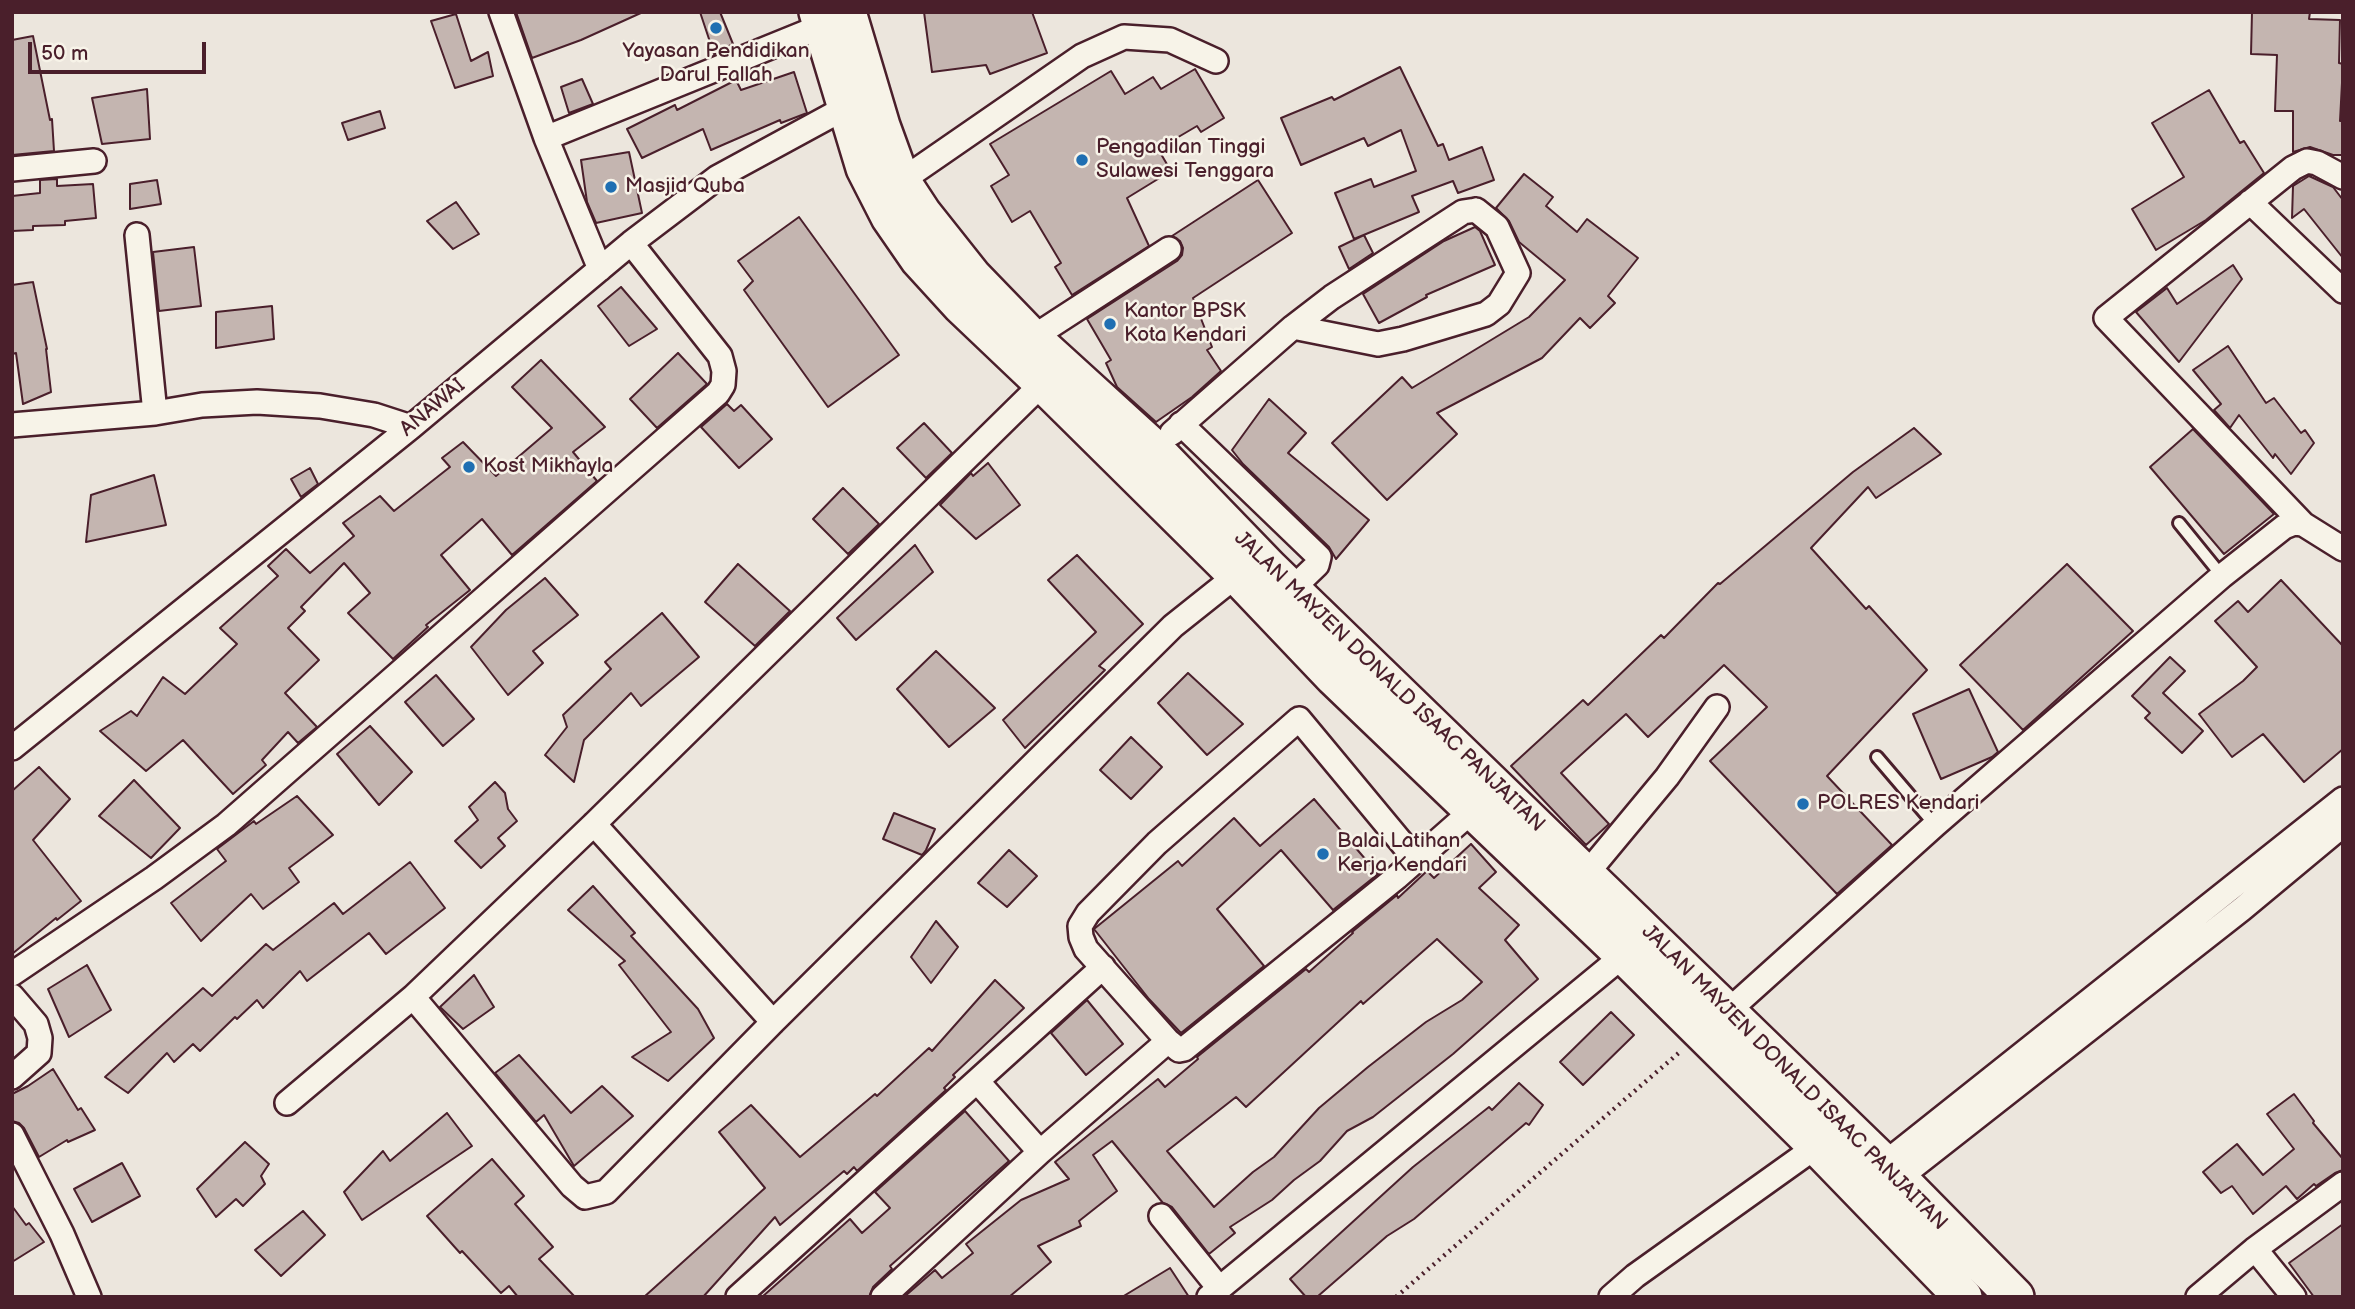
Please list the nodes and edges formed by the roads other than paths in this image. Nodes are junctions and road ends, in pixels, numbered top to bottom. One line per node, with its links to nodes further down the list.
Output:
1 (501, 12): 5 (street)
2 (829, 17): 4 (highway, JALAN MAYJEN DONALD ISAAC PANJAITAN); 5 (street)
3 (1216, 61): 9 (street)
4 (858, 101): 9 (highway, JALAN MAYJEN DONALD ISAAC PANJAITAN); 12 (street, ANAWAI); 18 (highway, JALAN MAYJEN DONALD ISAAC PANJAITAN)
5 (546, 138): 14 (street)
6 (94, 161): 7 (street)
7 (12, 169)
8 (2343, 177): 10 (street)
9 (901, 181): 17 (highway, JALAN MAYJEN DONALD ISAAC PANJAITAN)
10 (2250, 202): 15 (street); 25 (street)
11 (137, 235): 19 (street)
12 (631, 243): 14 (street, ANAWAI); 42 (street)
13 (1169, 249): 17 (street)
14 (600, 269): 22 (street, ANAWAI)
15 (2343, 291)
16 (1293, 327): 16 (street); 20 (street)
17 (1032, 338): 23 (highway, JALAN MAYJEN DONALD ISAAC PANJAITAN)
18 (1043, 383): 27 (highway, JALAN MAYJEN DONALD ISAAC PANJAITAN); 35 (street)
19 (155, 413): 21 (street); 22 (street)
20 (1181, 424): 23 (street); 29 (street)
21 (12, 425)
22 (411, 427): 31 (street, ANAWAI)
23 (1154, 449): 29 (highway, JALAN MAYJEN DONALD ISAAC PANJAITAN)
24 (2179, 523): 28 (lane)
25 (2303, 524): 26 (street); 28 (street)
26 (2343, 549)
27 (1237, 575): 34 (highway, JALAN MAYJEN DONALD ISAAC PANJAITAN); 45 (street)
28 (2222, 576): 36 (street)
29 (1291, 590): 39 (highway, JALAN MAYJEN DONALD ISAAC PANJAITAN)
30 (1717, 707): 39 (street)
31 (12, 748)
32 (1877, 757): 36 (lane)
33 (2343, 799): 54 (street)
34 (1473, 810): 38 (street); 39 (highway, JALAN MAYJEN DONALD ISAAC PANJAITAN)
35 (594, 824): 44 (street); 45 (street)
36 (1935, 825): 46 (street)
37 (2343, 825): 54 (street)
38 (1416, 860): 41 (street); 47 (street)
39 (1576, 886): 40 (highway, JALAN MAYJEN DONALD ISAAC PANJAITAN); 46 (highway, JALAN MAYJEN DONALD ISAAC PANJAITAN)
40 (1624, 956): 46 (highway, JALAN MAYJEN DONALD ISAAC PANJAITAN); 58 (street)
41 (1103, 967): 47 (street); 49 (street)
42 (12, 974)
43 (12, 996): 48 (street)
44 (413, 997): 45 (street); 50 (street)
45 (773, 1023)
46 (1715, 1023): 52 (highway, JALAN MAYJEN DONALD ISAAC PANJAITAN); 54 (highway, JALAN MAYJEN DONALD ISAAC PANJAITAN)
47 (1168, 1041): 53 (street)
48 (12, 1077)
49 (977, 1081): 53 (street); 60 (street)
50 (287, 1103)
51 (12, 1135): 59 (street)
52 (1817, 1146): 62 (street); 63 (highway, JALAN MAYJEN DONALD ISAAC PANJAITAN)
53 (1040, 1152): 61 (street)
54 (1891, 1171): 64 (highway, JALAN MAYJEN DONALD ISAAC PANJAITAN)
55 (2343, 1184): 57 (street)
56 (1161, 1216): 58 (street)
57 (2255, 1249): 65 (street); 66 (street)
58 (1214, 1292)
59 (89, 1297)
60 (738, 1297)
61 (883, 1297)
62 (1611, 1297)
63 (1963, 1297)
64 (2015, 1297)
65 (2198, 1297)
66 (2294, 1297)

